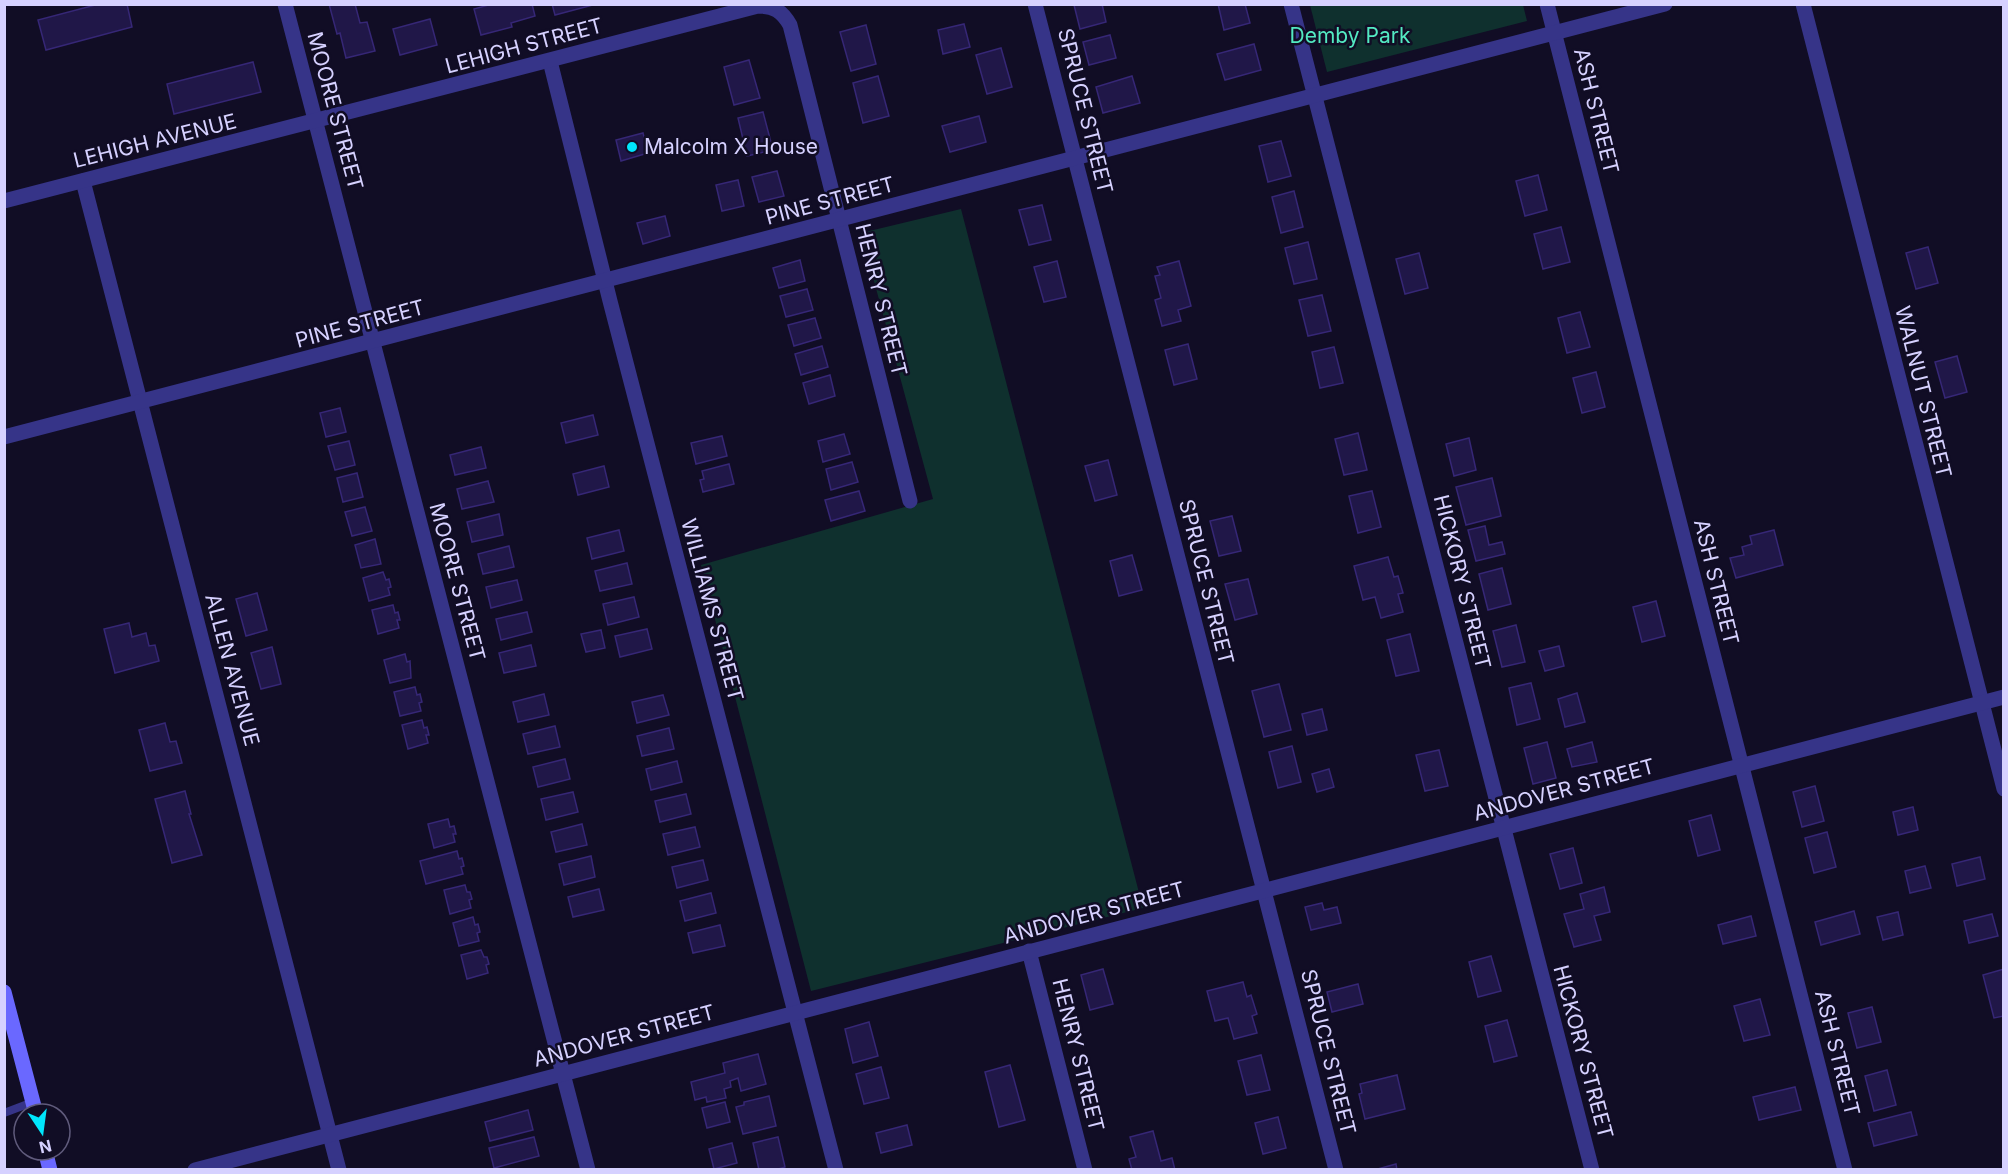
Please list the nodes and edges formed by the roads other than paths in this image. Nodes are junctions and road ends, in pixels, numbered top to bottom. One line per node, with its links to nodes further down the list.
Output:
1 (285, 4): 11 (street, MOORE STREET)
2 (1035, 4): 12 (street, SPRUCE STREET)
3 (1291, 4): 10 (street, HICKORY STREET)
4 (1547, 4): 8 (street, ASH STREET)
5 (1665, 4): 8 (street, PINE STREET)
6 (1803, 4): 22 (street, WALNUT STREET)
7 (777, 9): 9 (street, LEHIGH STREET); 15 (street, HENRY STREET)
8 (1554, 34): 10 (street, PINE STREET); 23 (street, ASH STREET)
9 (550, 61): 11 (street, LEHIGH STREET); 16 (street, WILLIAMS STREET)
10 (1315, 96): 12 (street, PINE STREET); 25 (street, HICKORY STREET)
11 (316, 121): 13 (street, LEHIGH AVENUE); 17 (street, MOORE STREET)
12 (1075, 159): 15 (street, PINE STREET); 26 (street, SPRUCE STREET)
13 (83, 181): 14 (street, LEHIGH AVENUE); 18 (street, ALLEN AVENUE)
14 (4, 201)
15 (839, 220): 16 (street, PINE STREET); 20 (street, HENRY STREET)
16 (605, 282): 17 (street, PINE STREET); 29 (street, WILLIAMS STREET)
17 (373, 342): 18 (street, PINE STREET); 31 (street, MOORE STREET)
18 (141, 402): 19 (street, PINE STREET); 33 (street, ALLEN AVENUE)
19 (4, 437)
20 (910, 501)
21 (2004, 697): 22 (street, ANDOVER STREET)
22 (1981, 703): 23 (street, ANDOVER STREET); 24 (street, WALNUT STREET)
23 (1741, 766): 25 (street, ANDOVER STREET); 41 (street, ASH STREET)
24 (2004, 789)
25 (1504, 827): 26 (street, ANDOVER STREET); 40 (street, HICKORY STREET)
26 (1264, 890): 27 (street, ANDOVER STREET); 39 (street, SPRUCE STREET)
27 (1029, 951): 29 (street, ANDOVER STREET); 38 (street, HENRY STREET)
28 (4, 992): 30 (main road)
29 (796, 1012): 31 (street, ANDOVER STREET); 37 (street, WILLIAMS STREET)
30 (8, 1022): 32 (main road)
31 (563, 1073): 33 (street, ANDOVER STREET); 36 (street, MOORE STREET)
32 (32, 1102)
33 (330, 1134): 34 (street, ANDOVER STREET); 35 (street, ALLEN AVENUE)
34 (195, 1170)
35 (339, 1170)
36 (588, 1170)
37 (836, 1170)
38 (1085, 1170)
39 (1336, 1170)
40 (1592, 1170)
41 (1845, 1170)

